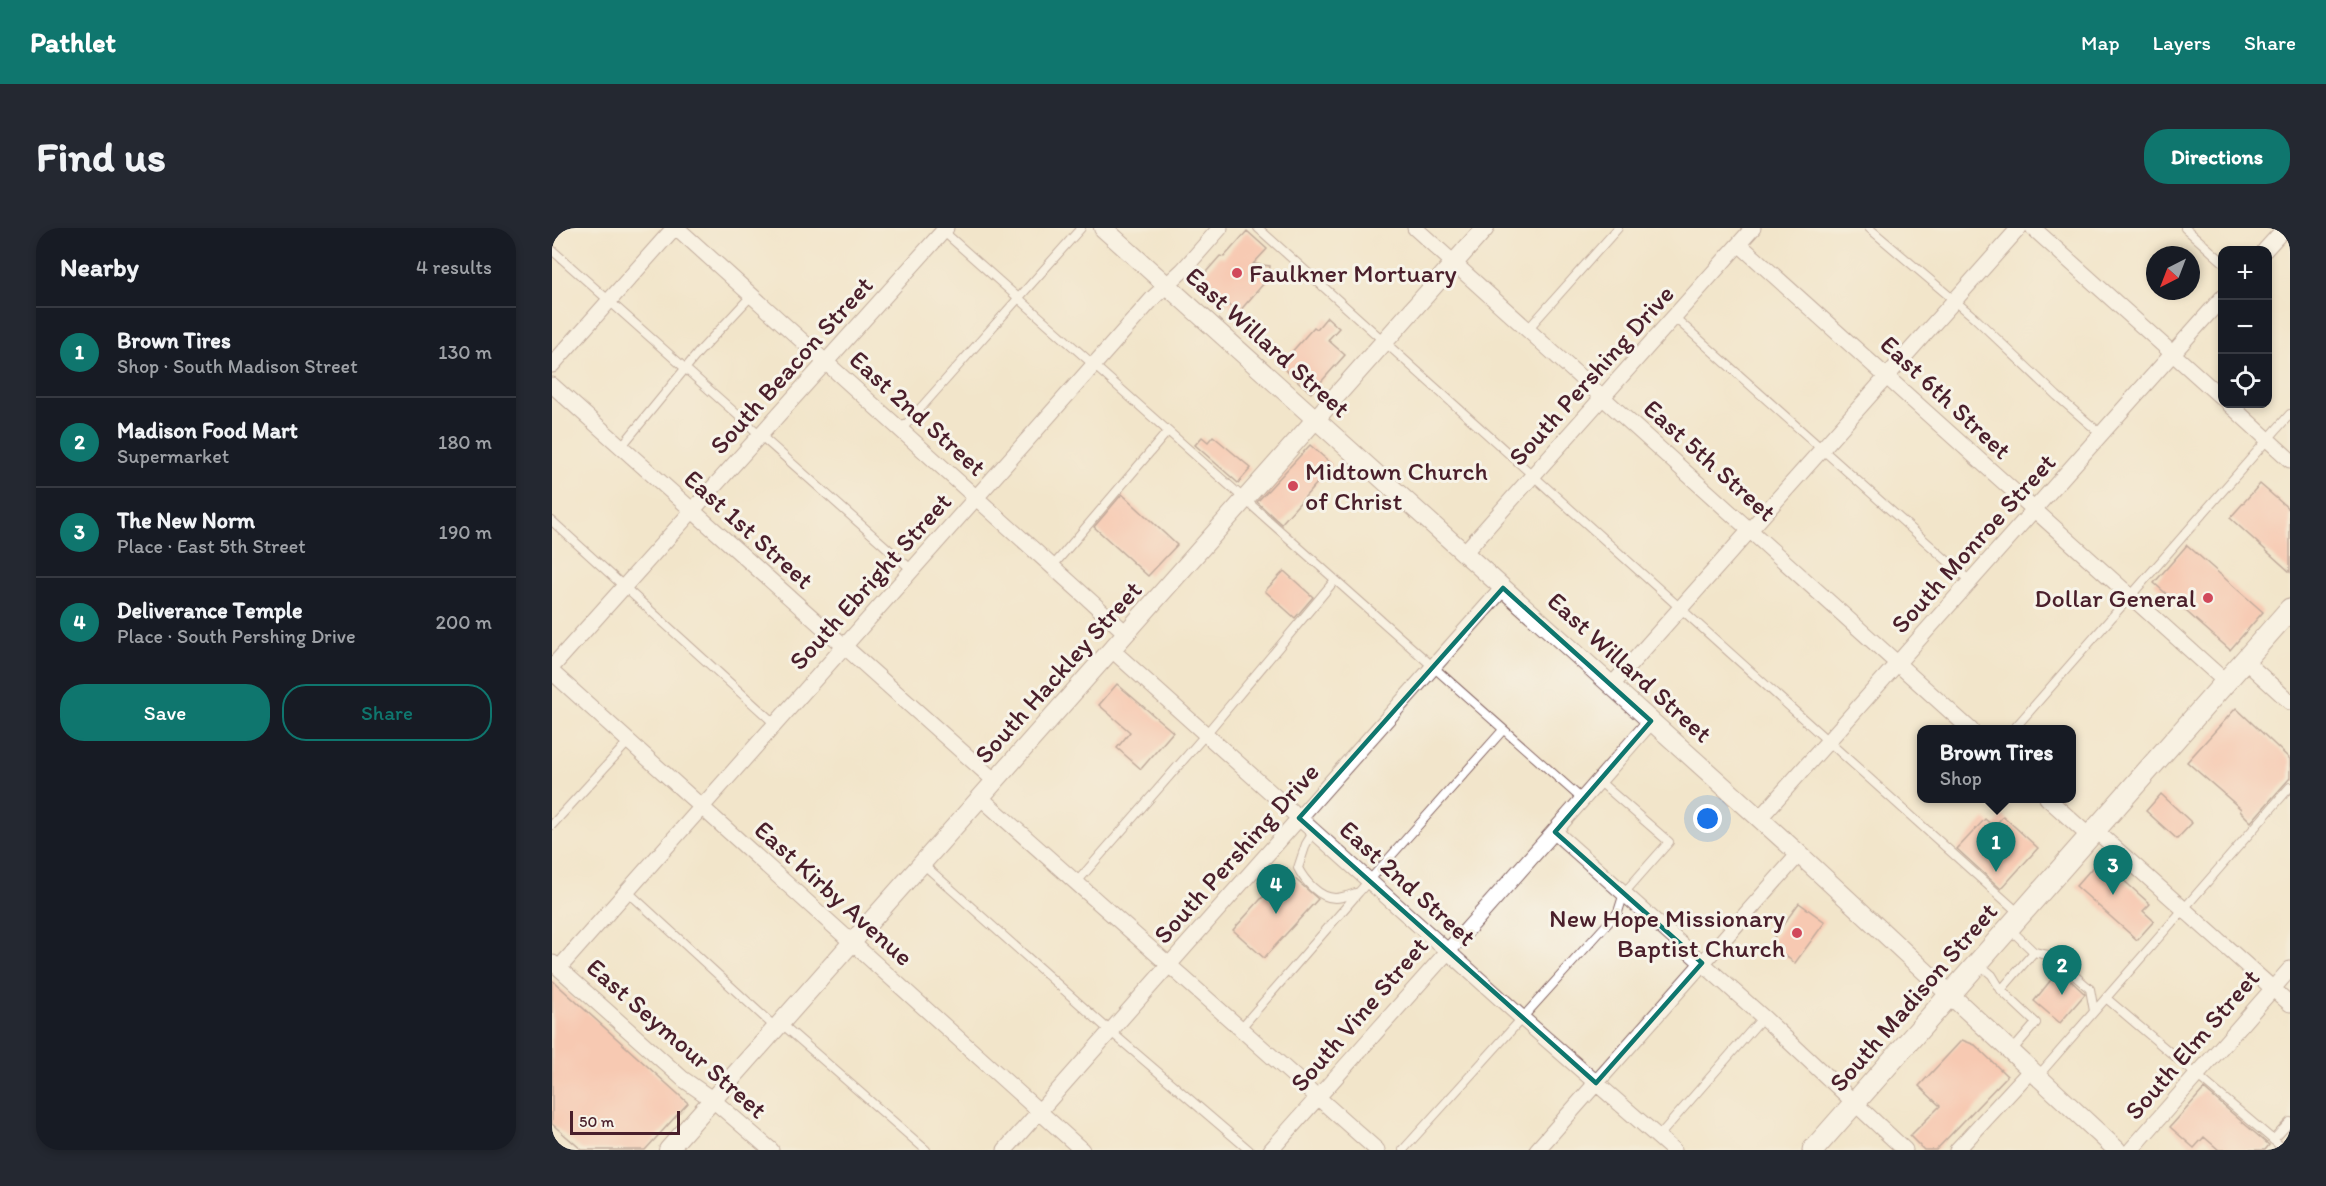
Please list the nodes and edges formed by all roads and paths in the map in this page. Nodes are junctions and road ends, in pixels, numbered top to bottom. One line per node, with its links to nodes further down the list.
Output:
1 (675, 228): 22 (street, East 2nd Street); 26 (street)
2 (1082, 228): 23 (lane)
3 (1103, 228): 21 (street, East Willard Street)
4 (1220, 228): 21 (street, South Ebright Street)
5 (1258, 228): 29 (lane)
6 (1415, 228): 20 (street, East 5th Street)
7 (1485, 228): 20 (street, South Hackley Street)
8 (1618, 228): 28 (lane)
9 (1753, 228): 16 (street, South Pershing Drive)
10 (1869, 228): 24 (lane)
11 (2019, 228): 24 (street)
12 (2033, 228): 30 (street)
13 (2185, 228): 19 (lane)
14 (2285, 228): 17 (street)
15 (943, 229): 23 (lane); 31 (street, South Beacon Street)
16 (1739, 244): 27 (street, South Pershing Drive); 35 (street, East 6th Street)
17 (2269, 246)
18 (552, 250): 26 (lane)
19 (2218, 257)
20 (1454, 263): 28 (street, East 5th Street); 29 (street, South Hackley Street)
21 (1166, 285): 33 (street, South Ebright Street); 41 (street, East Willard Street)
22 (752, 296): 31 (street, East 2nd Street); 34 (lane)
23 (1019, 298): 33 (lane); 42 (lane)
24 (1954, 300): 35 (street); 44 (lane)
25 (2221, 300): 30 (street, South Monroe Street)
26 (609, 301): 32 (street); 34 (lane)
27 (1674, 317): 38 (street, South Pershing Drive); 48 (lane)
28 (1528, 329): 38 (street, East 5th Street)
29 (1383, 343): 41 (street, South Hackley Street); 50 (lane)
30 (2173, 353): 37 (street); 44 (street, South Monroe Street)
31 (826, 362): 42 (street, East 2nd Street); 45 (street, South Beacon Street)
32 (552, 365)
33 (1094, 365): 43 (lane); 51 (street, South Ebright Street)
34 (686, 370): 45 (lane); 47 (lane)
35 (1888, 376): 48 (street); 53 (street, East 6th Street)
36 (552, 385): 47 (street, East 1st Street)
37 (2218, 394)
38 (1603, 397): 50 (street, South Pershing Drive); 56 (street, East 5th Street)
39 (2233, 408): 46 (street)
40 (2290, 414): 46 (lane)
41 (1316, 419): 52 (street, South Hackley Street); 57 (street, East Willard Street)
42 (901, 430): 51 (street, East 2nd Street)
43 (1168, 431): 52 (lane); 58 (lane)
44 (2102, 434): 53 (street, South Monroe Street)
45 (760, 436): 54 (street, South Beacon Street); 59 (lane)
46 (2268, 439): 49 (street); 64 (lane)
47 (621, 447): 54 (street, East 1st Street)
48 (1822, 450): 56 (street); 61 (lane)
49 (2290, 460)
50 (1533, 476): 57 (street, South Pershing Drive); 65 (lane)
51 (976, 498): 58 (street, East 2nd Street); 59 (street, South Ebright Street)
52 (1244, 499): 60 (lane); 67 (street, South Hackley Street)
53 (2035, 510): 61 (street, South Monroe Street); 64 (street, East 6th Street)
54 (693, 511): 62 (street, South Beacon Street); 68 (street, East 1st Street)
55 (552, 521): 62 (lane)
56 (1752, 530): 65 (street); 71 (street, East 5th Street)
57 (1464, 553): 63 (street, East Willard Street)
58 (1052, 567): 67 (street, East 2nd Street)
59 (912, 570): 68 (street, South Ebright Street)
60 (1335, 580): 72 (lane); 82 (lane)
61 (1971, 582): 71 (street, South Monroe Street)
62 (625, 586): 73 (street, South Beacon Street); 78 (lane)
63 (1503, 588): 72 (street, South Pershing Drive); 75 (street, East Willard Street)
64 (2130, 595): 74 (street, East 6th Street); 80 (lane)
65 (1681, 609): 75 (street); 84 (lane)
66 (2290, 609): 70 (main road, South Madison Street)
67 (1126, 633): 69 (street, South Hackley Street)
68 (844, 646): 78 (street, South Ebright Street); 85 (street, East 1st Street)
69 (1112, 650): 82 (street, East 2nd Street); 85 (street, South Hackley Street)
70 (2245, 661): 74 (main road, South Madison Street); 76 (street)
71 (1899, 662): 79 (street, East 5th Street); 84 (street, South Monroe Street)
72 (1433, 667): 81 (lane); 92 (street, South Pershing Drive)
73 (552, 670): 83 (street, East Kirby Avenue)
74 (2227, 682): 97 (main road, South Madison Street)
75 (1612, 685): 77 (street, East Willard Street)
76 (2290, 702)
77 (1651, 721): 86 (street, South Vine Street); 93 (street, East Willard Street)
78 (775, 724): 91 (street, South Ebright Street)
79 (1967, 725)
80 (2016, 725)
81 (1503, 730): 89 (lane); 101 (lane)
82 (1206, 734): 92 (street, East 2nd Street); 100 (lane)
83 (629, 741): 91 (street, East Kirby Avenue); 94 (lane)
84 (1828, 741): 93 (street, South Monroe Street); 105 (lane)
85 (995, 781): 88 (street, South Hackley Street)
86 (1599, 781): 89 (street, South Vine Street); 103 (lane)
87 (2290, 787): 104 (lane)
88 (980, 797): 99 (street, South Hackley Street); 100 (street)
89 (1583, 800): 96 (street, South Vine Street)
90 (2053, 803): 97 (street)
91 (702, 806): 102 (street, South Ebright Street); 106 (street, East Kirby Avenue)
92 (1299, 818): 95 (street, East 2nd Street); 112 (street, South Pershing Drive)
93 (1759, 819): 98 (street, East Willard Street)
94 (552, 825)
95 (1314, 831): 101 (street, East 2nd Street); 101 (lane)
96 (1555, 832): 103 (street); 107 (street, South Vine Street)
97 (2093, 834): 104 (street); 105 (main road, South Madison Street)
98 (1799, 854): 109 (street); 116 (street, East Willard Street)
99 (922, 863): 106 (street, South Hackley Street); 124 (lane)
100 (1076, 883): 112 (street)
101 (1365, 887): 107 (street, East 2nd Street); 123 (lane)
102 (627, 891): 111 (street, South Ebright Street); 122 (lane)
103 (1624, 893): 109 (street); 121 (lane)
104 (2183, 909): 114 (street); 117 (lane)
105 (2015, 922): 108 (lane); 110 (main road, South Madison Street)
106 (852, 942): 122 (street, South Hackley Street); 132 (street, East Kirby Avenue)
107 (1448, 950): 121 (street, East 2nd Street); 129 (street, South Vine Street)
108 (2034, 952): 115 (lane); 119 (lane)
109 (1702, 963): 120 (street); 128 (street)
110 (1978, 963): 115 (lane); 116 (main road, South Madison Street)
111 (555, 965): 130 (street, East Seymour Street)
112 (1168, 966): 123 (street); 124 (street, South Pershing Drive)
113 (2290, 969): 114 (street, South Elm Street)
114 (2272, 989): 118 (street); 127 (street, South Elm Street)
115 (2001, 990): 125 (lane)
116 (1950, 997): 125 (street, East Willard Street); 131 (main road, South Madison Street)
117 (2106, 998): 119 (lane); 127 (lane)
118 (2290, 1004)
119 (2094, 1011): 126 (lane)
120 (1763, 1017): 131 (street); 135 (lane)
121 (1523, 1019): 128 (street, East 2nd Street); 145 (lane)
122 (779, 1027): 130 (street, South Hackley Street); 139 (lane)
123 (1240, 1029): 129 (street)
124 (1110, 1031): 132 (street, South Pershing Drive); 142 (lane)
125 (2010, 1053): 126 (street, East Willard Street)
126 (2033, 1074): 136 (street, East Willard Street); 149 (street)
127 (2198, 1074): 134 (lane); 150 (street, South Elm Street)
128 (1596, 1083): 135 (street, East 2nd Street); 146 (street)
129 (1318, 1097): 143 (street, South Vine Street); 144 (street)
130 (713, 1100): 137 (street, South Hackley Street); 138 (street, East Seymour Street)
131 (1855, 1103): 147 (main road, South Madison Street); 148 (street)
132 (1040, 1112): 140 (street, South Pershing Drive); 141 (street, East Kirby Avenue)
133 (2290, 1122): 134 (lane)
134 (2273, 1140): 151 (lane)
135 (1664, 1145)
136 (2107, 1145)
137 (668, 1150)
138 (771, 1150)
139 (926, 1150)
140 (1005, 1150)
141 (1082, 1150)
142 (1249, 1150)
143 (1271, 1150)
144 (1377, 1150)
145 (1403, 1150)
146 (1537, 1150)
147 (1813, 1150)
148 (1905, 1150)
149 (1957, 1150)
150 (2131, 1150)
151 (2285, 1150)

